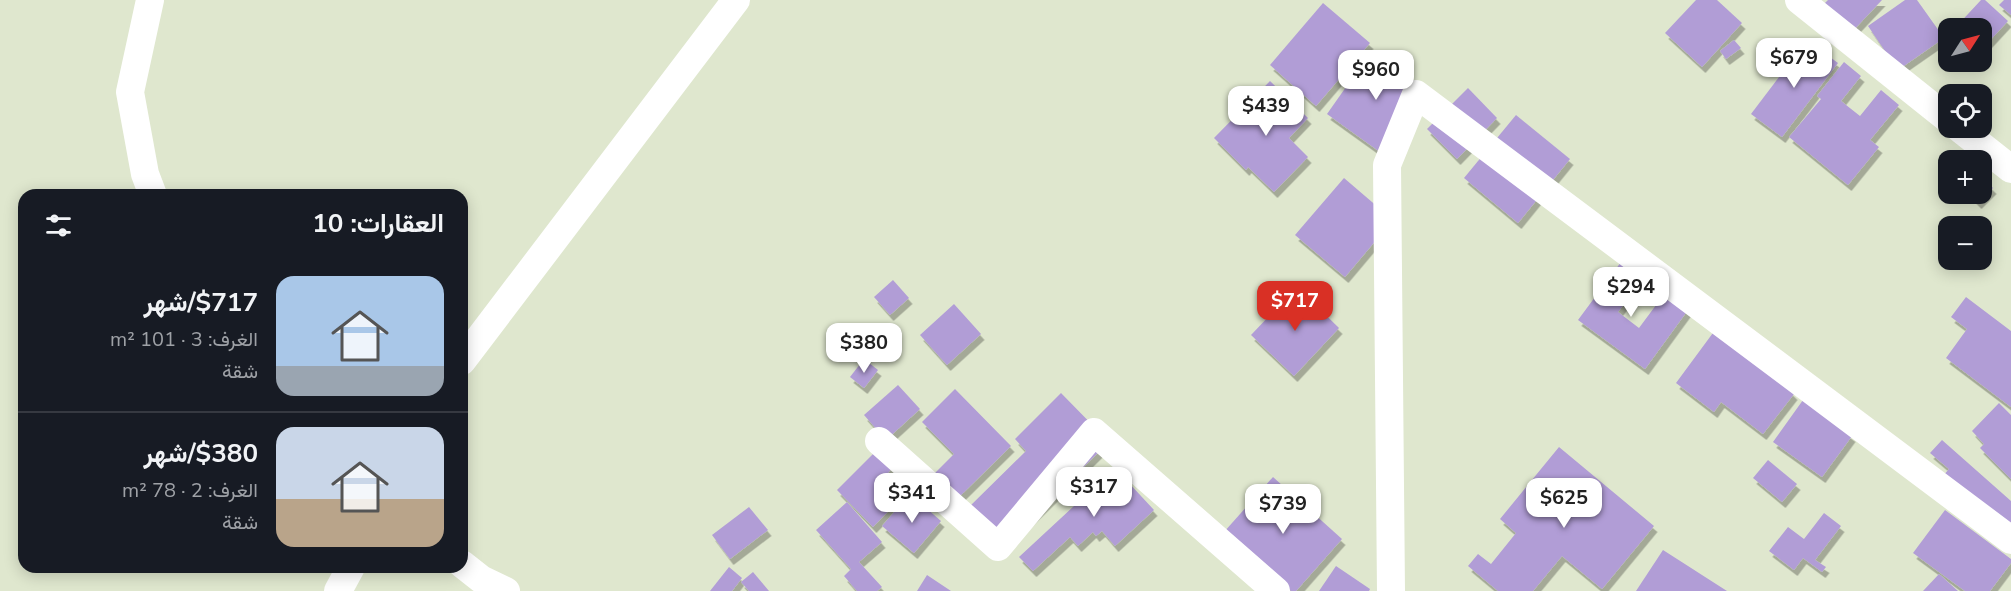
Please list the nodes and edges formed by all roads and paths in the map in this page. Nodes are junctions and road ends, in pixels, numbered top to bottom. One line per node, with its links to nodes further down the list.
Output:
1 (150, 0): 7 (street)
2 (736, 0): 8 (street)
3 (1799, 0): 4 (street)
4 (1938, 111)
5 (1972, 138): 6 (street)
6 (2011, 169)
7 (151, 189)
8 (468, 353)
9 (879, 441): 15 (street)
10 (2011, 540): 16 (street)
11 (468, 569): 14 (street)
12 (348, 573): 13 (street)
13 (338, 591)
14 (506, 591)
15 (1276, 591)
16 (1391, 591)

